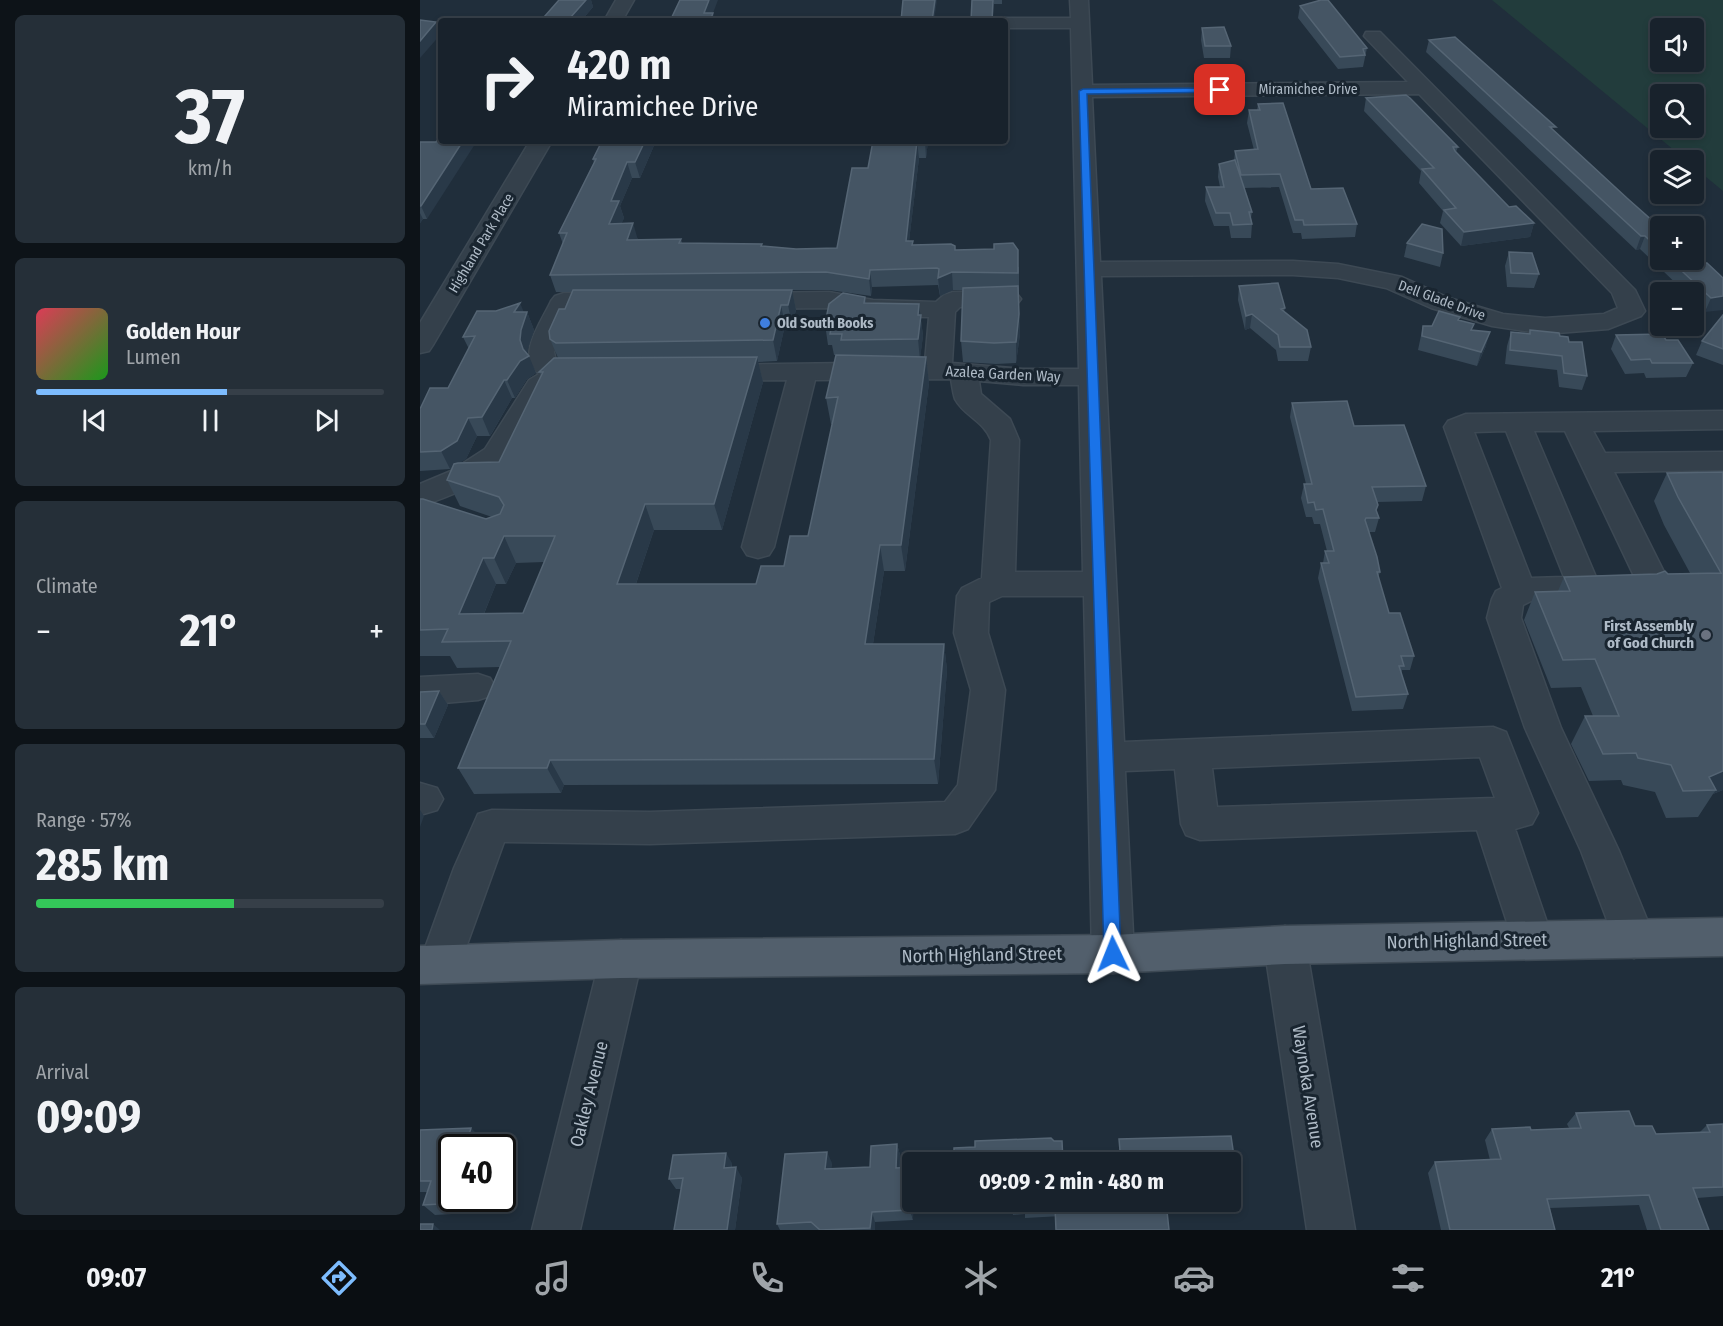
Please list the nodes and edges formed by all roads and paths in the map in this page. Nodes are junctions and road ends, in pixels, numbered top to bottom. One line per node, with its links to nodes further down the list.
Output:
1 (625, 0): 3 (street)
2 (1079, 12): 4 (street); 7 (street)
3 (615, 18)
4 (1008, 23)
5 (1373, 36): 6 (street, Dell Glade Drive)
6 (1424, 88): 7 (street, Miramichee Drive); 9 (street, Dell Glade Drive)
7 (1083, 91): 9 (street)
8 (539, 144): 14 (street, Highland Park Place)
9 (1088, 269): 20 (street)
10 (1013, 299): 13 (street)
11 (633, 301): 18 (street)
12 (725, 301): 13 (street)
13 (942, 310): 16 (street, Azalea Garden Way)
14 (420, 345)
15 (803, 372): 16 (street); 17 (street); 27 (street)
16 (951, 372): 20 (street, Azalea Garden Way); 28 (street)
17 (686, 373)
18 (557, 374): 19 (street); 26 (street)
19 (615, 374)
20 (1092, 377): 29 (street)
21 (1723, 420): 23 (street)
22 (1516, 422): 23 (street); 30 (street); 31 (street)
23 (1575, 422): 25 (street)
24 (1723, 461): 25 (street)
25 (1595, 463): 30 (street)
26 (420, 496)
27 (758, 547)
28 (998, 584): 29 (street); 43 (street)
29 (1100, 584): 35 (street)
30 (1585, 589): 31 (street)
31 (1520, 593): 38 (street)
32 (478, 687): 33 (street)
33 (420, 691)
34 (1192, 754): 35 (street); 36 (street); 36 (street)
35 (1106, 757): 41 (street)
36 (1491, 814): 39 (street)
37 (1723, 937): 38 (main road, North Highland Street)
38 (1634, 939): 39 (main road, North Highland Street)
39 (1532, 940): 40 (main road, North Highland Street)
40 (1285, 945): 41 (main road, North Highland Street); 45 (street, Waynoka Avenue)
41 (1113, 954): 42 (main road, North Highland Street)
42 (621, 959): 43 (main road, North Highland Street); 44 (street, Oakley Avenue)
43 (430, 965)
44 (556, 1230)
45 (1331, 1230)

